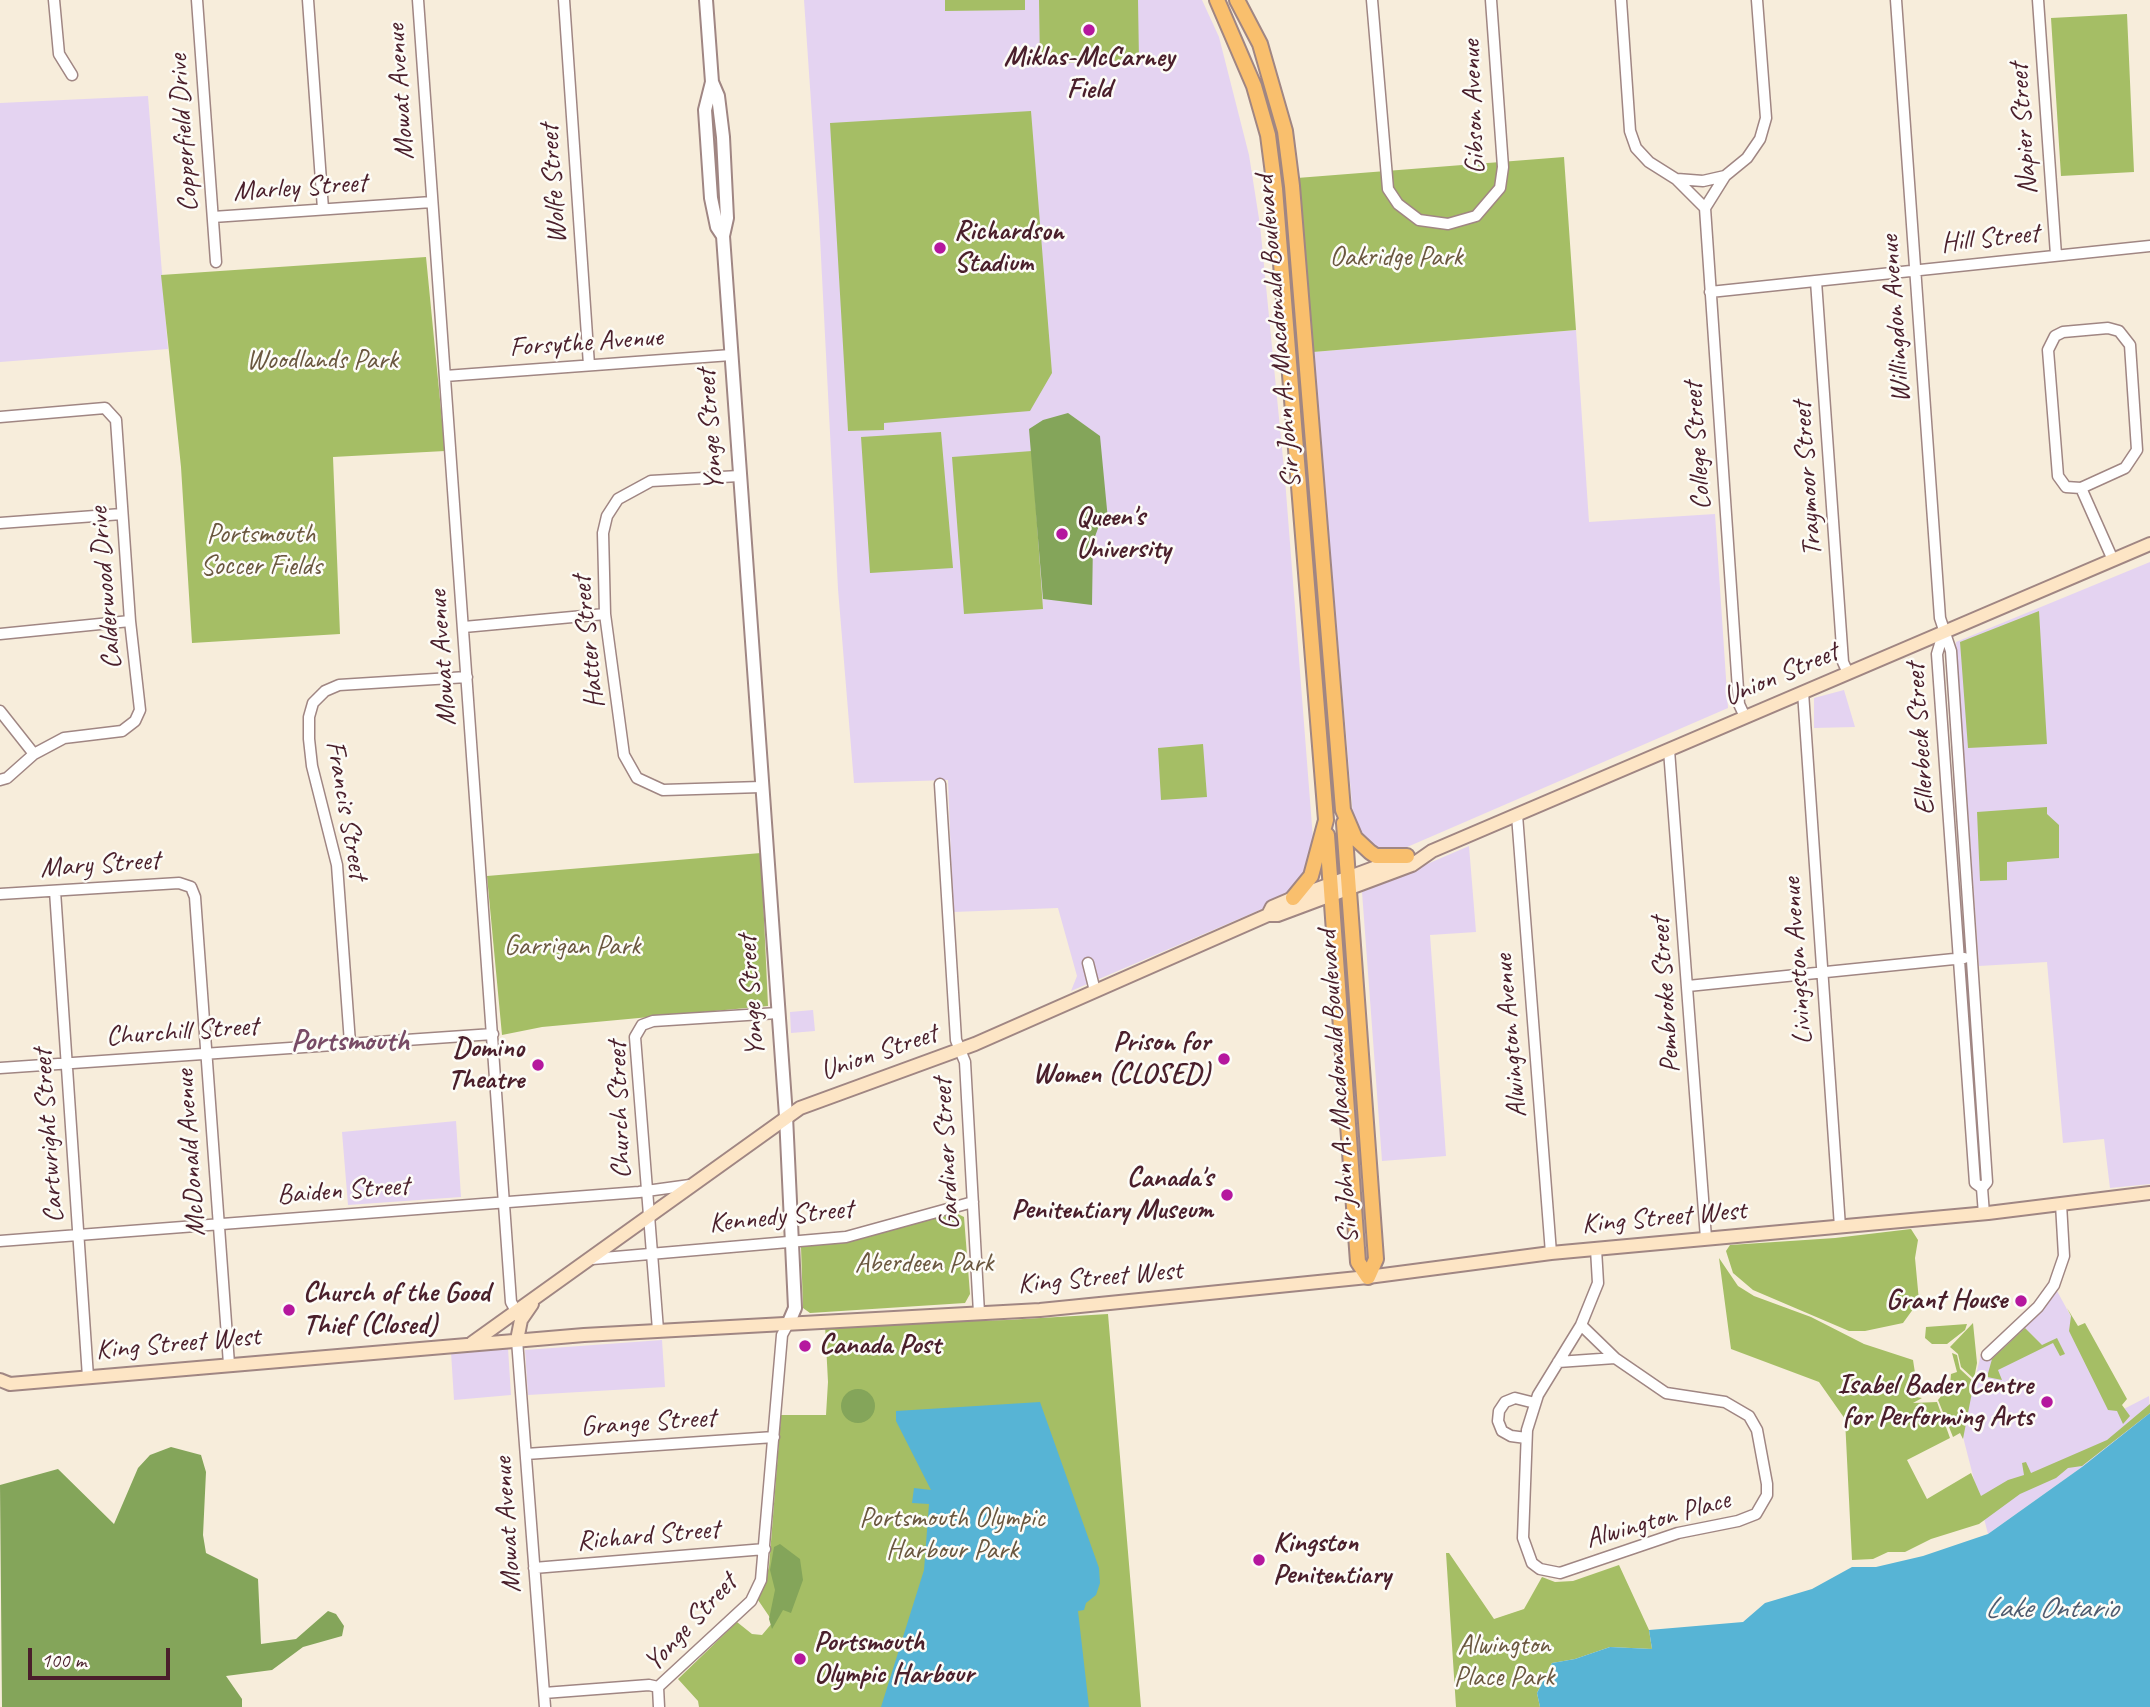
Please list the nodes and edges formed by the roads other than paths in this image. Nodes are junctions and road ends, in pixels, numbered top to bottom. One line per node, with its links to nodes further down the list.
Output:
1 (54, 0): 15 (street)
2 (197, 0): 21 (street, Copperfield Drive)
3 (308, 0): 20 (street)
4 (418, 0): 18 (street, Mowat Avenue)
5 (564, 0): 29 (street, Wolfe Street)
6 (706, 0): 28 (street, Yonge Street)
7 (1217, 0): 55 (main road, Sir John A. Macdonald Boulevard)
8 (1237, 0): 53 (main road, Sir John A. Macdonald Boulevard)
9 (1372, 0): 10 (street, Gibson Avenue)
10 (1491, 0)
11 (1620, 0): 17 (street)
12 (1896, 0): 25 (street, Willingdon Avenue)
13 (2038, 0): 23 (street, Napier Street)
14 (1759, 2): 16 (street)
15 (72, 75)
16 (1725, 176): 17 (street); 19 (street)
17 (1676, 179): 19 (street)
18 (432, 202): 20 (street, Marley Street); 30 (street, Mowat Avenue)
19 (1705, 208): 27 (street, College Street)
20 (323, 209): 21 (street, Marley Street)
21 (213, 216): 24 (street, Copperfield Drive)
22 (2150, 246): 23 (street, Hill Street)
23 (2056, 255): 25 (street, Hill Street)
24 (216, 262)
25 (1916, 270): 26 (street, Hill Street); 42 (street, Willingdon Avenue)
26 (1816, 281): 27 (street, Hill Street); 43 (street, Traymoor Street)
27 (1710, 292): 47 (street, College Street)
28 (731, 355): 29 (street, Forsythe Avenue); 32 (street, Yonge Street)
29 (589, 365): 30 (street, Forsythe Avenue)
30 (445, 376): 40 (street, Mowat Avenue)
31 (0, 417): 34 (street, Calderwood Drive)
32 (739, 476): 38 (street, Hatter Street); 52 (street, Yonge Street)
33 (2081, 488): 33 (street); 37 (street)
34 (122, 514): 35 (street); 39 (street, Calderwood Drive)
35 (0, 523)
36 (2150, 544): 37 (main road, Union Street)
37 (2113, 560): 42 (main road, Union Street)
38 (605, 614): 40 (street); 52 (street, Hatter Street)
39 (130, 621): 41 (street); 49 (street, Calderwood Drive)
40 (464, 627): 44 (street, Mowat Avenue)
41 (0, 634)
42 (1943, 634): 43 (main road, Union Street); 65 (street, Ellerbeck Street); 66 (street, Ellerbeck Street)
43 (1848, 673): 45 (main road, Union Street)
44 (467, 677): 72 (street, Mowat Avenue); 73 (street, Francis Street)
45 (1803, 692): 47 (main road, Union Street); 68 (street, Livingston Avenue)
46 (0, 710): 49 (street)
47 (1745, 717): 48 (main road, Union Street)
48 (1669, 750): 54 (main road, Union Street); 69 (street, Pembroke Street)
49 (34, 754): 50 (street, Calderwood Drive)
50 (0, 780)
51 (940, 784): 74 (street, Gardiner Street)
52 (761, 787): 71 (street, Yonge Street)
53 (1343, 810): 57 (main road); 58 (main road, Sir John A. Macdonald Boulevard)
54 (1517, 815): 56 (main road, Union Street); 96 (street, Alwington Avenue)
55 (1326, 820): 59 (main road, Sir John A. Macdonald Boulevard); 63 (main road)
56 (1432, 851): 57 (main road, Union Street); 58 (main road, Union Street)
57 (1407, 856): 58 (main road, Union Street)
58 (1349, 882): 59 (main road, Union Street); 98 (main road, Sir John A. Macdonald Boulevard)
59 (1331, 889): 63 (main road, Union Street); 64 (main road, Union Street); 98 (main road, Sir John A. Macdonald Boulevard)
60 (55, 891): 61 (street, Mary Street); 62 (street, Mary Street); 76 (street, Cartwright Street)
61 (0, 894)
62 (195, 897): 75 (street, McDonald Avenue)
63 (1293, 898): 64 (main road, Union Street)
64 (1268, 915): 70 (main road, Union Street)
65 (1972, 958): 66 (street); 80 (street, Ellerbeck Street)
66 (1959, 959): 68 (street); 80 (street, Ellerbeck Street)
67 (1088, 964): 70 (street)
68 (1822, 972): 69 (street); 89 (street, Livingston Avenue)
69 (1688, 986): 91 (street, Pembroke Street)
70 (1096, 991): 74 (main road, Union Street)
71 (778, 1013): 78 (street, Yonge Street); 81 (street, Church Street)
72 (493, 1034): 73 (street, Churchill Street); 83 (street, Mowat Avenue)
73 (350, 1043): 75 (street, Churchill Street)
74 (960, 1050): 78 (main road, Union Street); 84 (street, Gardiner Street)
75 (206, 1054): 76 (street, Churchill Street); 88 (street, McDonald Avenue)
76 (66, 1063): 77 (street, Churchill Street); 90 (street, Cartwright Street)
77 (0, 1068)
78 (786, 1116): 79 (main road, Union Street); 93 (street, Yonge Street)
79 (690, 1185): 81 (street, Baiden Street); 87 (main road, Union Street)
80 (1982, 1188): 86 (street, Ellerbeck Street)
81 (646, 1191): 83 (street, Baiden Street); 87 (street, Church Street)
82 (2150, 1193): 85 (main road, King Street West)
83 (505, 1202): 88 (street, Baiden Street); 100 (street, Mowat Avenue)
84 (973, 1202): 93 (street, Kennedy Street); 101 (street, Gardiner Street)
85 (2061, 1204): 86 (main road, King Street West); 107 (street)
86 (1984, 1214): 89 (main road, King Street West)
87 (649, 1216): 95 (street, Church Street); 97 (main road, Union Street)
88 (220, 1223): 90 (street, Baiden Street); 110 (street, McDonald Avenue)
89 (1840, 1227): 91 (main road, King Street West)
90 (79, 1236): 92 (street, Baiden Street); 111 (street, Cartwright Street)
91 (1706, 1238): 94 (main road, King Street West)
92 (0, 1241)
93 (792, 1242): 95 (street, Kennedy Street); 102 (street, Yonge Street)
94 (1595, 1249): 96 (main road, King Street West); 103 (street, Alwington Place)
95 (652, 1252): 97 (street, Kennedy Street); 104 (street, Church Street)
96 (1551, 1253): 98 (main road, King Street West)
97 (591, 1259): 99 (main road, Union Street)
98 (1368, 1277): 101 (main road, King Street West)
99 (539, 1295): 100 (main road, Union Street); 105 (main road, Union Street)
100 (516, 1311): 106 (main road, Union Street)
101 (979, 1313): 102 (main road, King Street West)
102 (789, 1322): 104 (main road, King Street West); 114 (street, Yonge Street)
103 (1581, 1325): 108 (street, Alwington Place); 109 (street, Alwington Place)
104 (657, 1330): 105 (main road, King Street West)
105 (517, 1340): 106 (main road, King Street West); 116 (street, Mowat Avenue)
106 (472, 1343): 110 (main road, King Street West)
107 (1987, 1355)
108 (1615, 1358): 109 (street); 115 (street, Alwington Place)
109 (1558, 1362): 113 (street, Alwington Place)
110 (229, 1364): 111 (main road, King Street West)
111 (88, 1377): 112 (main road, King Street West)
112 (3, 1386)
113 (1535, 1403): 115 (street, Alwington Place); 115 (street)
114 (774, 1437): 116 (street, Grange Street); 117 (street, Yonge Street)
115 (1526, 1438)
116 (526, 1454): 118 (street, Mowat Avenue)
117 (765, 1549): 118 (street, Richard Street); 119 (street, Yonge Street)
118 (534, 1568): 120 (street, Mowat Avenue)
119 (657, 1688): 120 (street); 122 (street, Yonge Street)
120 (544, 1693): 121 (street, Mowat Avenue)
121 (545, 1707)
122 (659, 1707)

